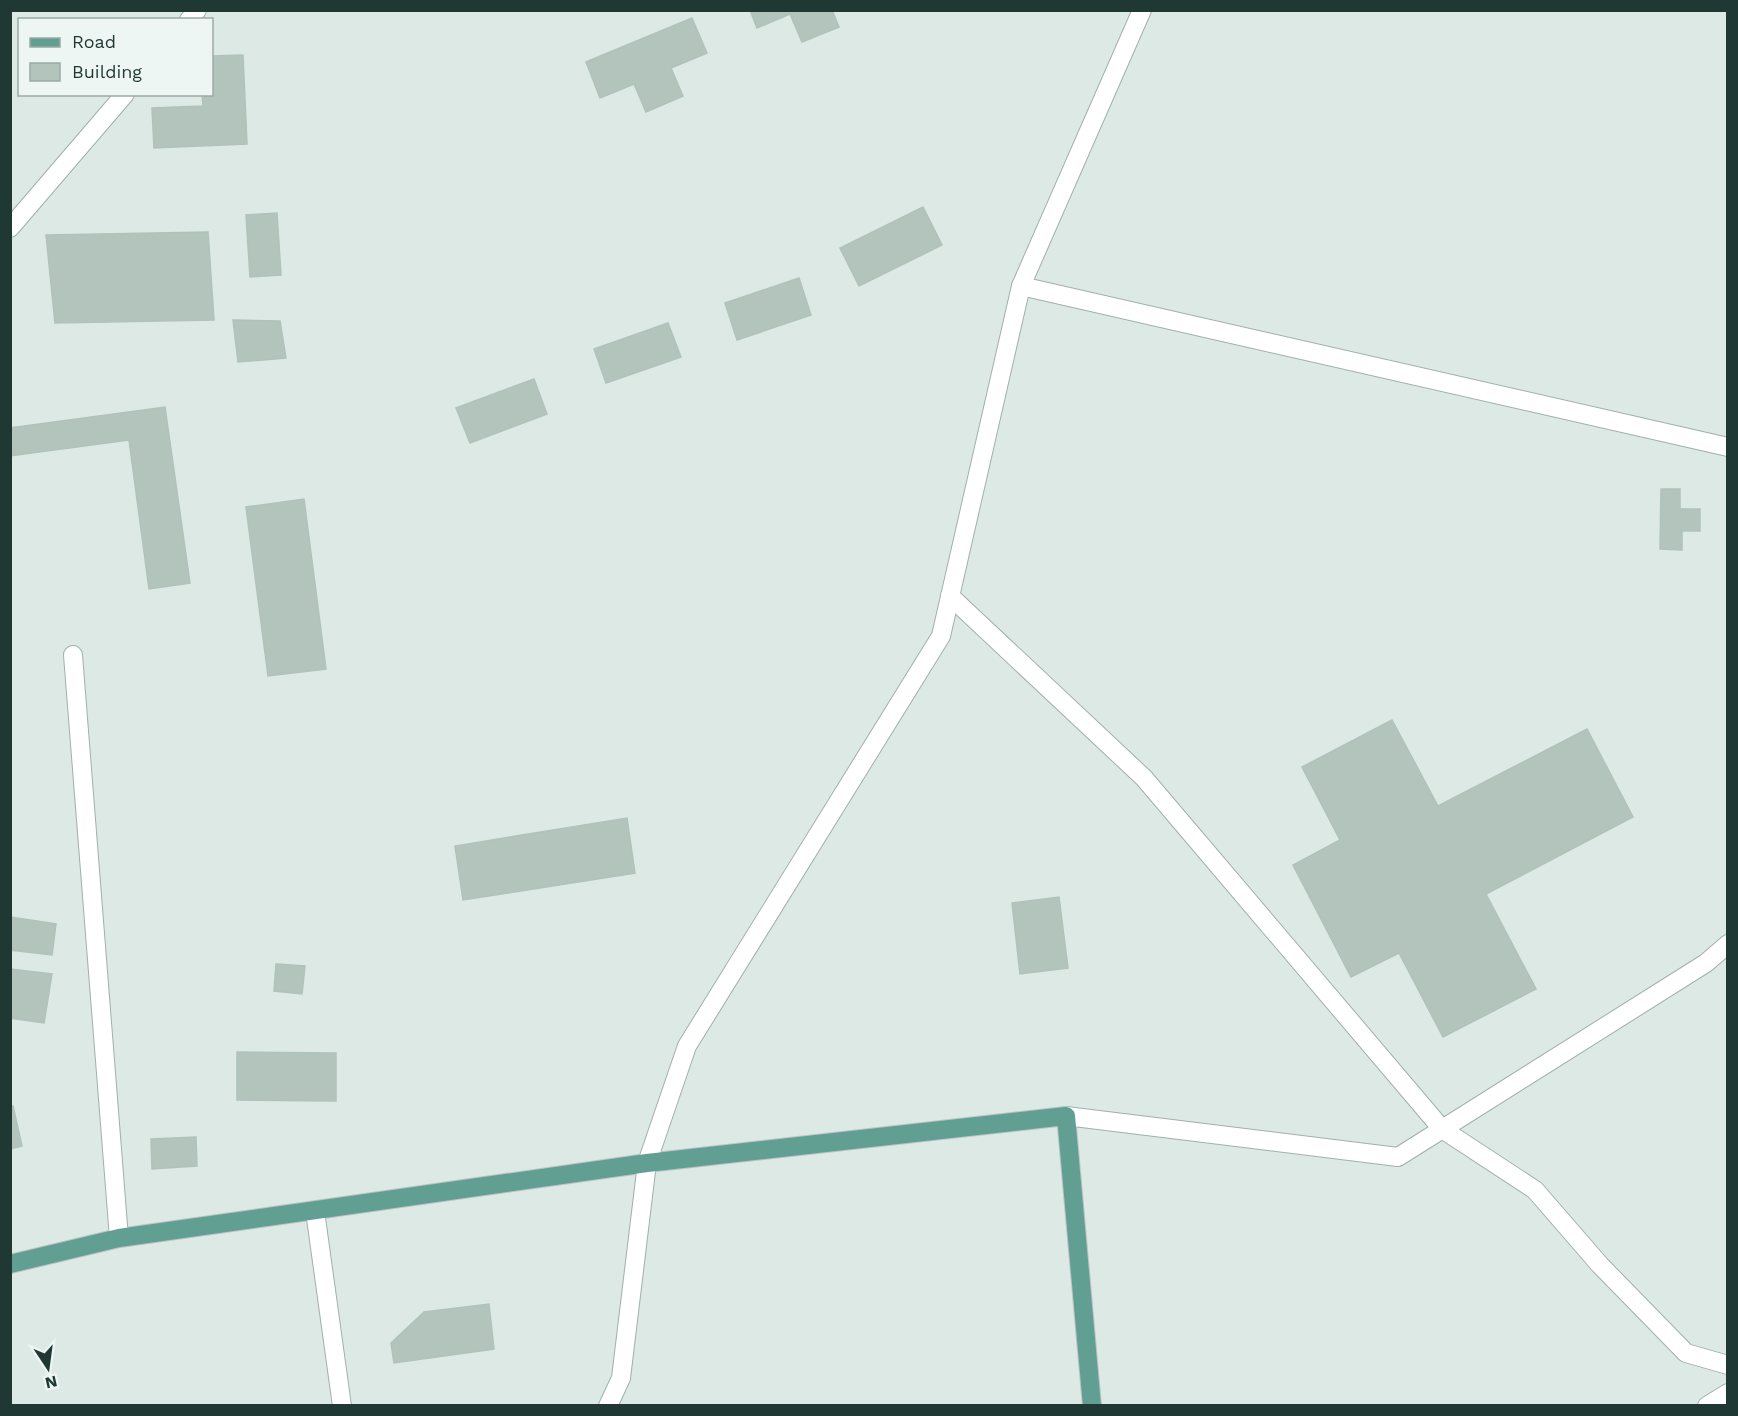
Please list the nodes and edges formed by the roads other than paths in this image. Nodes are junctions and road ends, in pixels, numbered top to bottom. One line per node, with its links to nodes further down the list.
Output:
1 (1142, 10): 4 (street)
2 (123, 96): 3 (street)
3 (10, 228)
4 (1021, 286): 5 (street); 6 (street)
5 (1728, 447)
6 (950, 596): 10 (street); 11 (street)
7 (73, 655): 13 (street)
8 (1728, 944): 10 (street)
9 (1066, 1116): 10 (street); 11 (main road); 19 (main road)
10 (1442, 1129): 15 (street)
11 (646, 1163): 12 (main road); 18 (street)
12 (315, 1210): 13 (main road); 17 (street)
13 (119, 1238): 14 (main road)
14 (10, 1264)
15 (1728, 1365)
16 (1728, 1393): 20 (street)
17 (342, 1406)
18 (608, 1406)
19 (1092, 1406)
20 (1707, 1406)

